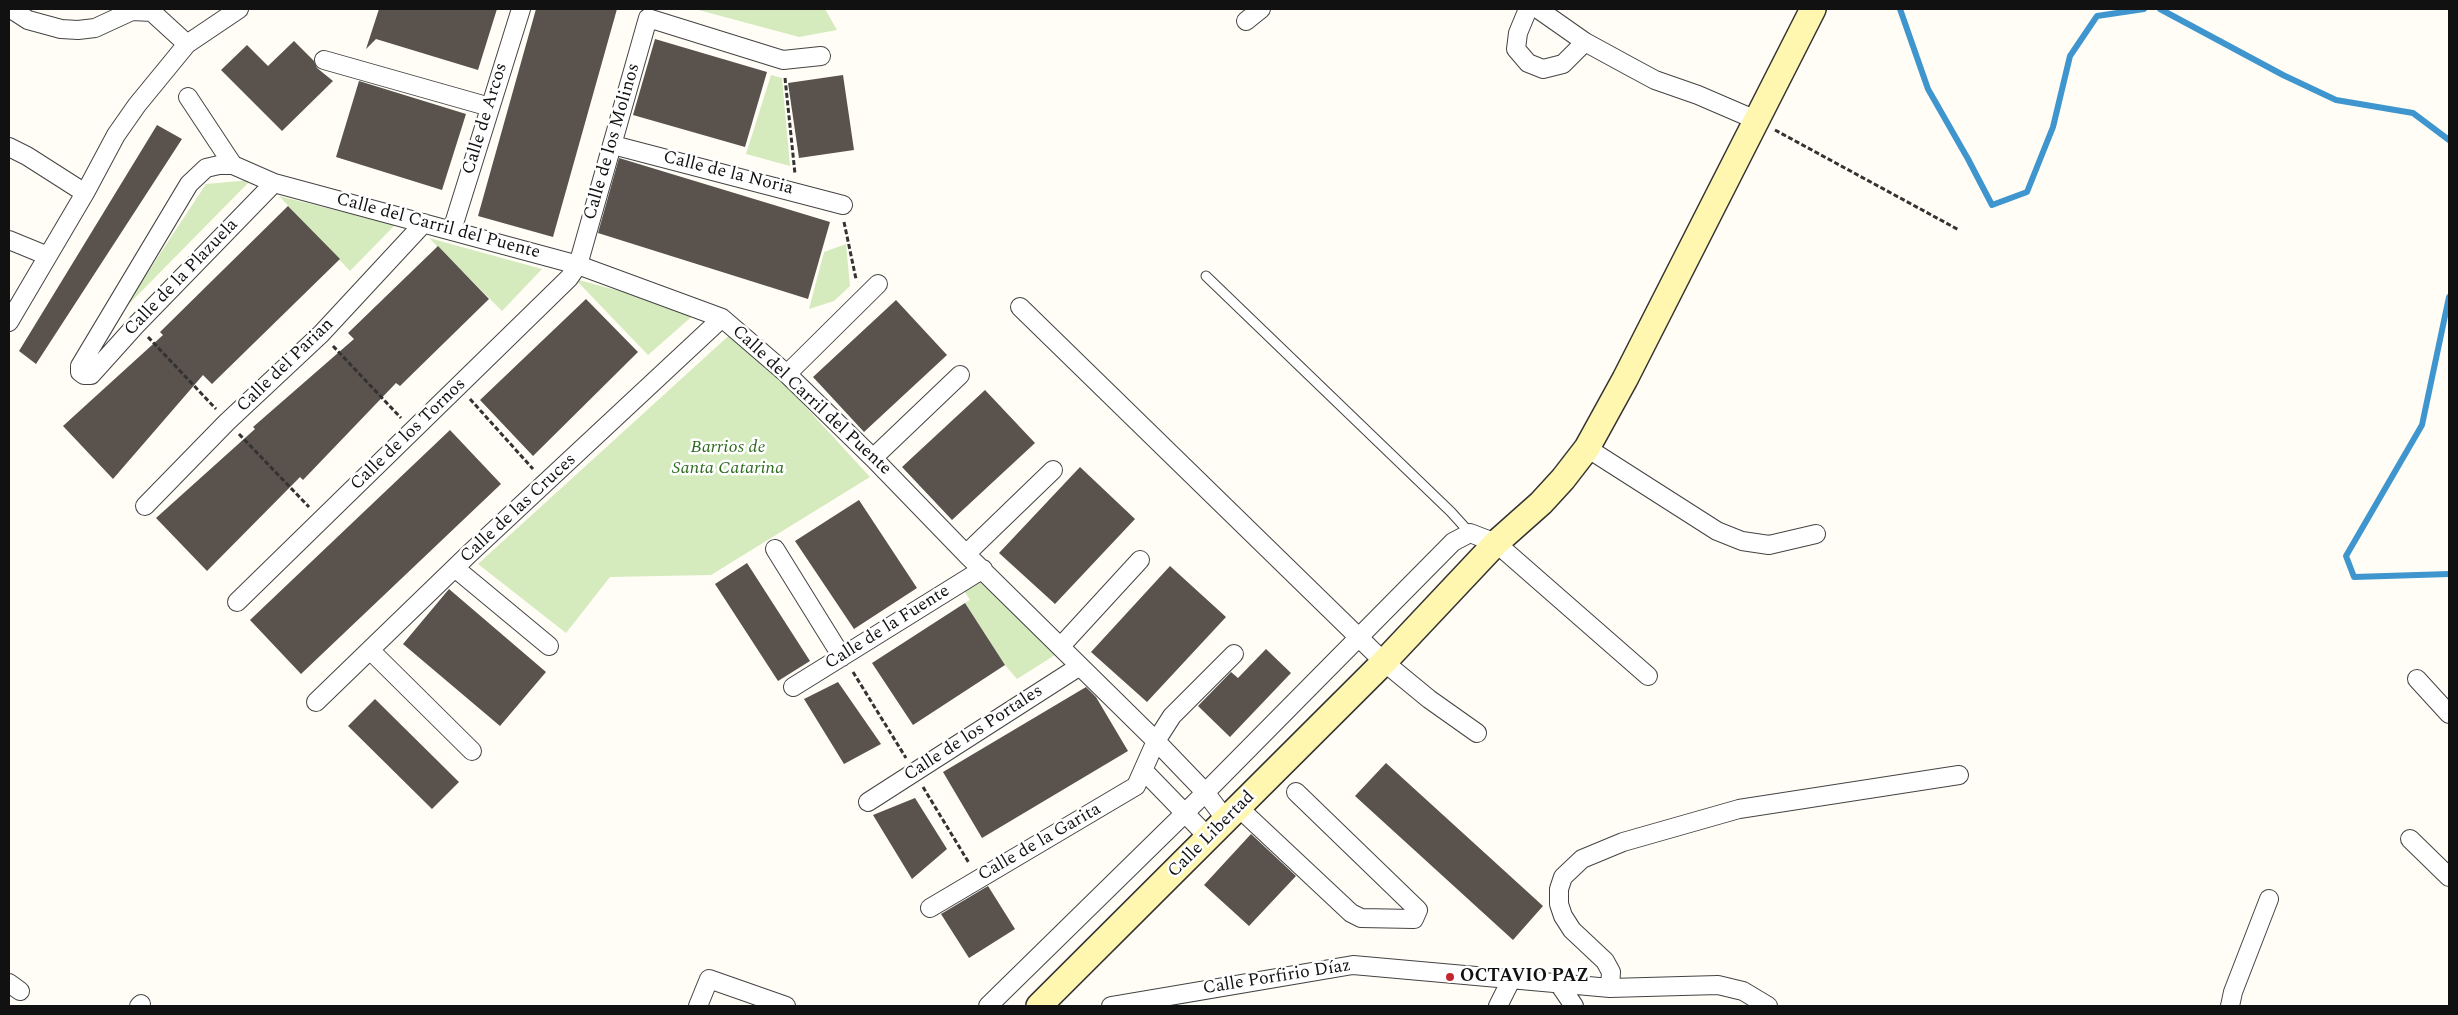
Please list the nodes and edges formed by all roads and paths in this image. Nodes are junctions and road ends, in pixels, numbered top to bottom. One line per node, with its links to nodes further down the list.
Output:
1 (11, 9): 10 (street)
2 (239, 9): 10 (street)
3 (521, 9): 15 (street, Calle de Arcos)
4 (1261, 9): 8 (street)
5 (1528, 9): 9 (street)
6 (1538, 9): 9 (street)
7 (1813, 9): 16 (main road, Calle Libertad)
8 (1246, 21)
9 (1585, 42): 16 (street)
10 (187, 44): 22 (street)
11 (821, 56): 13 (street)
12 (324, 60): 15 (street)
13 (783, 60): 17 (street, Calle de los Molinos); 21 (path)
14 (188, 98): 19 (street)
15 (490, 107): 25 (street, Calle de Arcos)
16 (1756, 120): 26 (path); 41 (main road, Calle Libertad)
17 (613, 145): 21 (street, Calle de la Noria); 29 (street, Calle de los Molinos)
18 (9, 147): 22 (street)
19 (233, 165): 20 (street, Calle del Carril del Puente); 20 (street, Calle de la Plazuela)
20 (274, 183): 24 (street, Calle del Carril del Puente)
21 (797, 192): 23 (street, Calle de la Noria)
22 (84, 193): 28 (street)
23 (843, 205): 32 (path)
24 (424, 223): 25 (street, Calle del Carril del Puente); 36 (street, Calle del Parian)
25 (452, 230): 29 (street, Calle del Carril del Puente)
26 (1958, 230)
27 (9, 240): 28 (street)
28 (48, 256): 35 (street)
29 (578, 265): 34 (street, Calle del Carril del Puente); 39 (street, Calle de los Tornos)
30 (1206, 276): 46 (lane)
31 (878, 284): 32 (street)
32 (860, 302): 37 (street)
33 (1020, 307): 55 (street)
34 (722, 318): 37 (street, Calle del Carril del Puente); 44 (street, Calle de las Cruces)
35 (9, 322)
36 (321, 334): 40 (path); 45 (street, Calle del Parian)
37 (788, 374): 42 (street, Calle del Carril del Puente)
38 (960, 375): 42 (street)
39 (459, 386): 40 (street, Calle de los Tornos); 44 (path)
40 (412, 432): 54 (street, Calle de los Tornos)
41 (1587, 448): 47 (street); 48 (main road, Calle Libertad)
42 (873, 458): 50 (street, Calle del Carril del Puente)
43 (1052, 470): 50 (street)
44 (546, 484): 52 (street, Calle de las Cruces)
45 (145, 506)
46 (1470, 533): 48 (street); 55 (street)
47 (1816, 534)
48 (1496, 543): 61 (main road, Calle Libertad); 63 (street)
49 (776, 549): 60 (street)
50 (966, 554): 53 (street, Calle del Carril del Puente)
51 (1140, 560): 57 (street)
52 (455, 568): 56 (street); 58 (street, Calle de las Cruces)
53 (983, 569): 57 (street, Calle del Carril del Puente); 60 (street, Calle de la Fuente)
54 (238, 602)
55 (1359, 638): 61 (street); 74 (street)
56 (549, 646)
57 (1061, 646): 62 (street, Calle del Carril del Puente)
58 (371, 651): 66 (street, Calle de las Cruces); 70 (street)
59 (1234, 654): 69 (street)
60 (842, 657): 65 (street, Calle de la Fuente); 72 (path)
61 (1384, 662): 68 (street); 78 (main road, Calle Libertad)
62 (1080, 666): 69 (street, Calle del Carril del Puente); 72 (street, Calle de los Portales)
63 (1648, 676)
64 (2418, 679): 67 (street)
65 (793, 687)
66 (316, 702)
67 (2449, 714)
68 (1477, 733)
69 (1156, 740): 71 (street); 74 (street, Calle del Carril del Puente)
70 (472, 751)
71 (1144, 771): 77 (street); 82 (street, Calle de la Garita)
72 (914, 772): 76 (street, Calle de los Portales); 82 (path)
73 (1958, 775): 87 (street)
74 (1204, 792): 77 (street); 78 (street, Calle del Carril del Puente)
75 (1296, 792): 78 (street, Calle del Carril del Puente)
76 (868, 802)
77 (1184, 813): 79 (street); 90 (street)
78 (1233, 814): 79 (main road, Calle Libertad)
79 (1208, 838): 91 (main road, Calle Libertad)
80 (2410, 839): 81 (street)
81 (2449, 877)
82 (978, 879): 84 (street, Calle de la Garita)
83 (2269, 899): 96 (street)
84 (930, 908)
85 (1512, 978): 86 (street, Calle Porfirio Díaz); 92 (street, Calle Porfirio Díaz); 93 (street)
86 (1559, 984): 87 (street, Calle Porfirio Díaz); 94 (street)
87 (1610, 988): 95 (street, Calle Porfirio Díaz)
88 (698, 1006): 89 (street)
89 (786, 1006)
90 (988, 1006)
91 (1039, 1006)
92 (1111, 1006)
93 (1498, 1006)
94 (1574, 1006)
95 (1768, 1006)
96 (2230, 1006)

